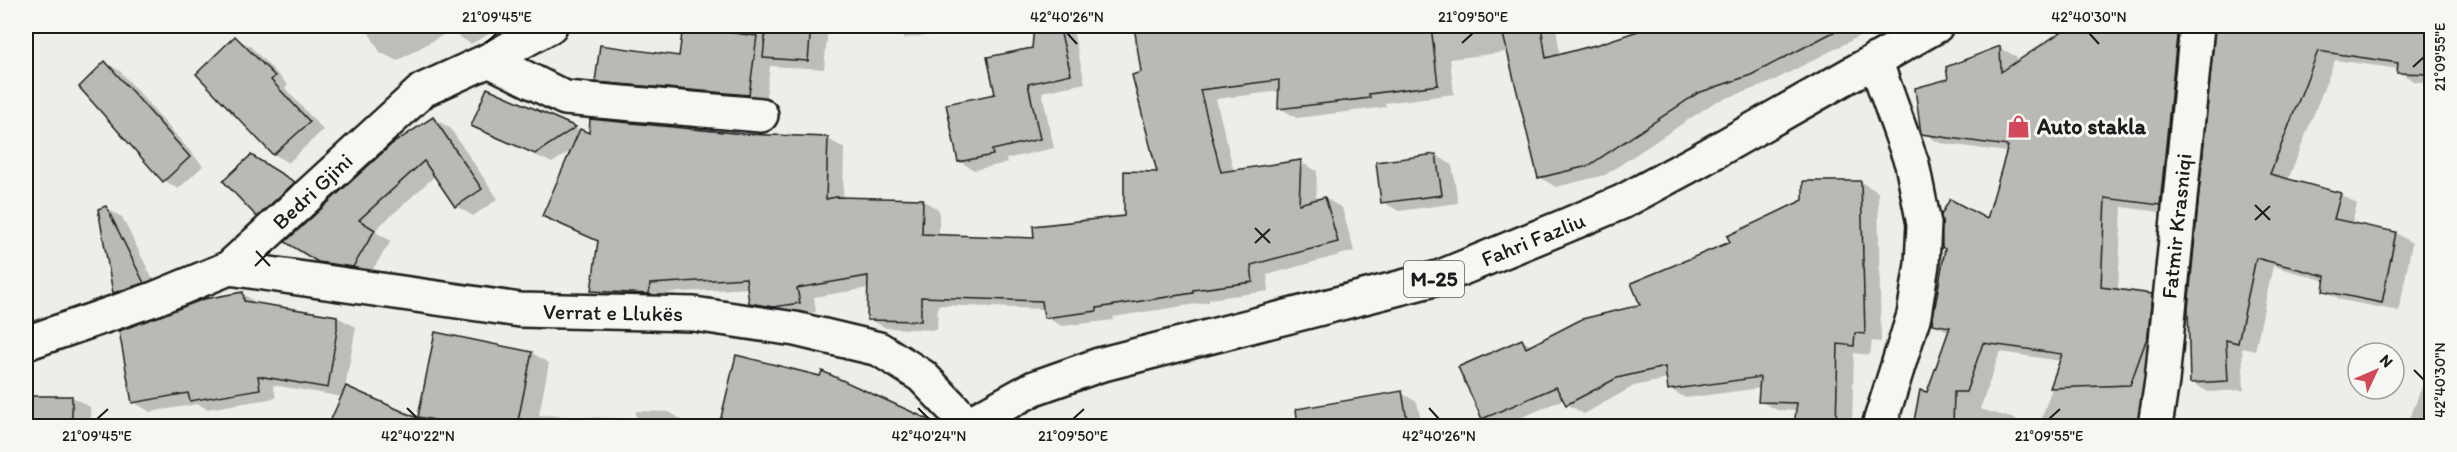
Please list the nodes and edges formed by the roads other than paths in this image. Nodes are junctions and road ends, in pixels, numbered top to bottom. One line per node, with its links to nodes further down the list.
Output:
1 (550, 26): 4 (street, Bedri Gjini)
2 (1936, 26): 5 (street, Fahri Fazliu / M-25)
3 (2197, 26): 11 (street, Fatmir Krasniqi)
4 (489, 60): 6 (street); 7 (street, Bedri Gjini)
5 (1875, 60): 9 (street, Fahri Fazliu / M-25); 10 (street)
6 (761, 115)
7 (229, 268): 8 (street, Bedri Gjini); 9 (street, Verrat e Llukës)
8 (26, 343)
9 (967, 425)
10 (1879, 426)
11 (2155, 426)

